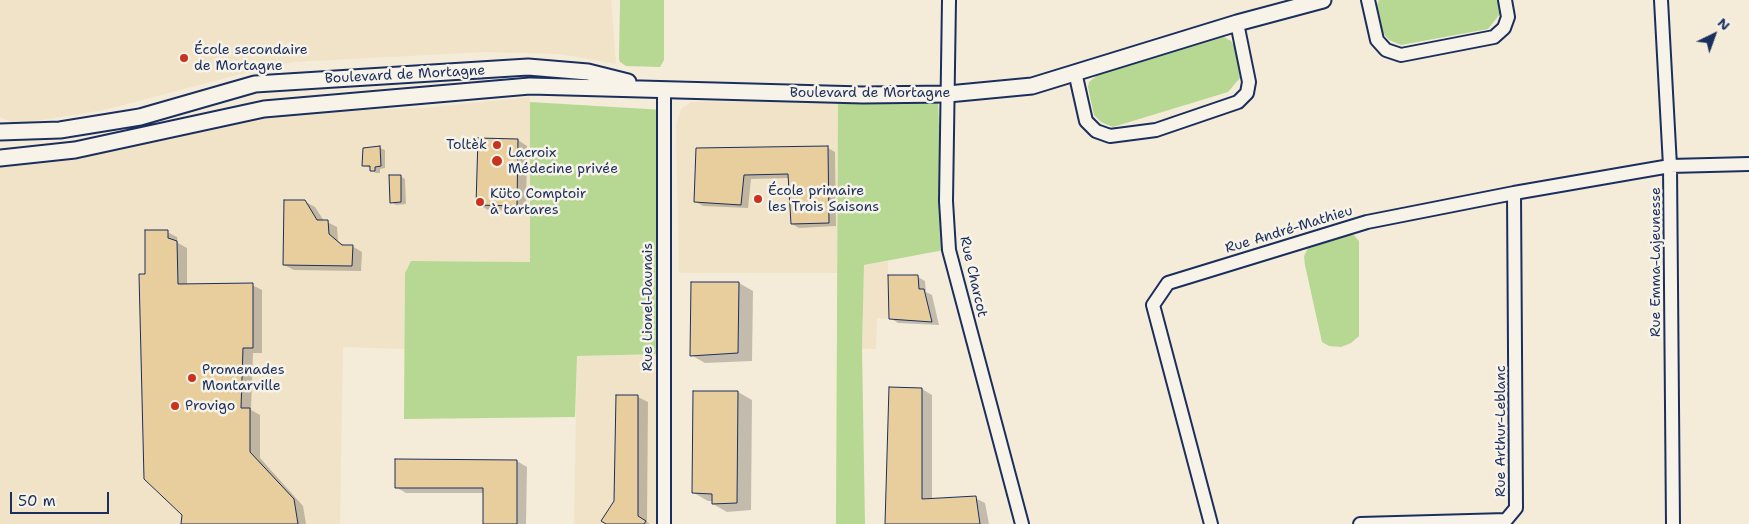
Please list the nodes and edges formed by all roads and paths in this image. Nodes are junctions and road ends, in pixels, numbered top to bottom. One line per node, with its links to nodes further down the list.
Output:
1 (949, 0): 9 (street, Rue Charcot)
2 (1323, 0): 6 (street, Boulevard de Mortagne)
3 (1368, 0): 4 (street)
4 (1505, 0)
5 (1661, 0): 13 (street, Rue Emma-Lajeunesse)
6 (1237, 23): 7 (street, Boulevard de Mortagne); 7 (street)
7 (1075, 72): 9 (street, Boulevard de Mortagne)
8 (664, 90): 9 (street, Boulevard de Mortagne); 10 (street, Boulevard de Mortagne); 11 (street, Boulevard de Mortagne); 15 (street, Rue Lionel-Daunais)
9 (948, 94): 16 (street, Rue Charcot)
10 (0, 132)
11 (0, 158)
12 (1749, 164): 13 (street, Rue André-Mathieu)
13 (1670, 166): 14 (street, Rue André-Mathieu); 19 (street, Rue Emma-Lajeunesse)
14 (1514, 193): 17 (street, Rue André-Mathieu); 18 (street, Rue Arthur-Leblanc)
15 (664, 524)
16 (1022, 524)
17 (1211, 524)
18 (1360, 524)
19 (1673, 524)

